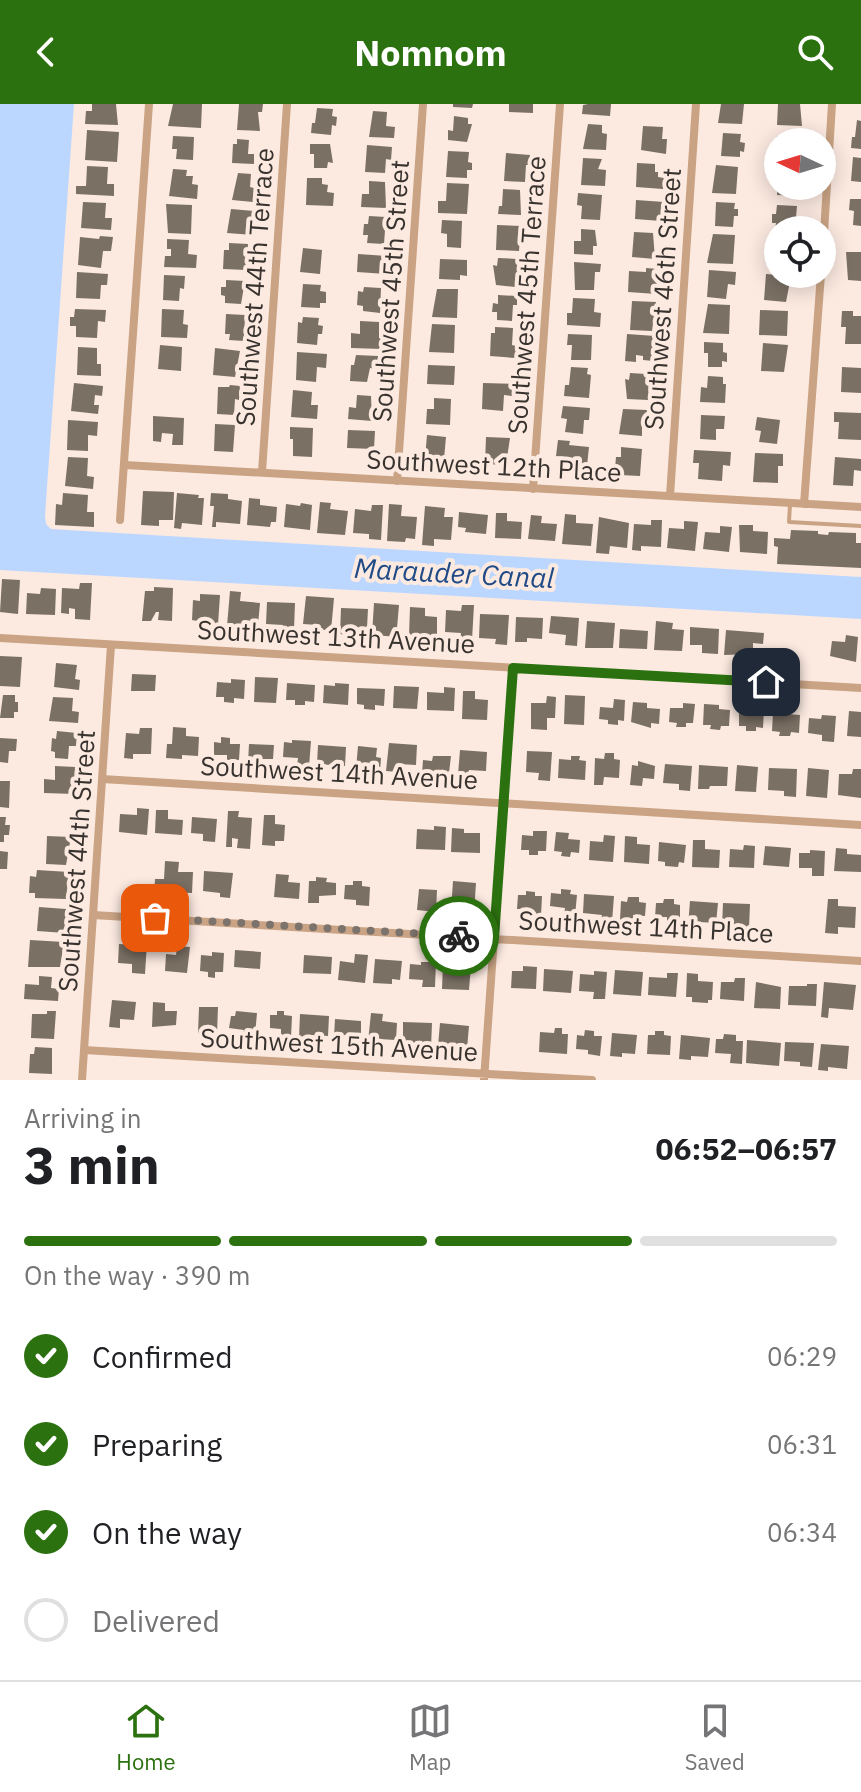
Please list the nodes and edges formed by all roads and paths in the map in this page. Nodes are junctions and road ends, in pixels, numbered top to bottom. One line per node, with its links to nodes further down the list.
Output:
1 (149, 104): 9 (street)
2 (287, 104): 10 (street, Southwest 44th Terrace)
3 (423, 104): 11 (street, Southwest 45th Street)
4 (560, 104): 12 (street, Southwest 45th Terrace)
5 (696, 104): 13 (street, Southwest 46th Street)
6 (832, 104): 7 (street)
7 (825, 216)
8 (820, 288): 15 (street)
9 (125, 465): 10 (street, Southwest 12th Place); 17 (street)
10 (262, 472): 11 (street, Southwest 12th Place)
11 (397, 481): 12 (street, Southwest 12th Place)
12 (533, 489): 13 (street, Southwest 12th Place)
13 (670, 496): 14 (street, Southwest 12th Place)
14 (790, 503): 15 (street, Southwest 12th Place); 18 (lane)
15 (804, 504): 16 (street, Southwest 12th Place)
16 (861, 507)
17 (120, 520)
18 (861, 526)
19 (0, 638): 20 (street, Southwest 13th Avenue)
20 (111, 645): 21 (street, Southwest 13th Avenue); 23 (street, Southwest 44th Street)
21 (513, 668): 22 (street, Southwest 13th Avenue); 24 (street)
22 (861, 688)
23 (102, 779): 24 (street, Southwest 14th Avenue); 26 (street, Southwest 44th Street)
24 (503, 803): 25 (street, Southwest 14th Avenue); 27 (street)
25 (861, 825)
26 (93, 915): 27 (street, Southwest 14th Place); 29 (street, Southwest 44th Street)
27 (494, 938): 28 (street, Southwest 14th Place); 30 (street)
28 (861, 961)
29 (84, 1050): 30 (street, Southwest 15th Avenue); 31 (street, Southwest 44th Street)
30 (484, 1077): 32 (street, Southwest 15th Avenue)
31 (82, 1080)
32 (592, 1080)

